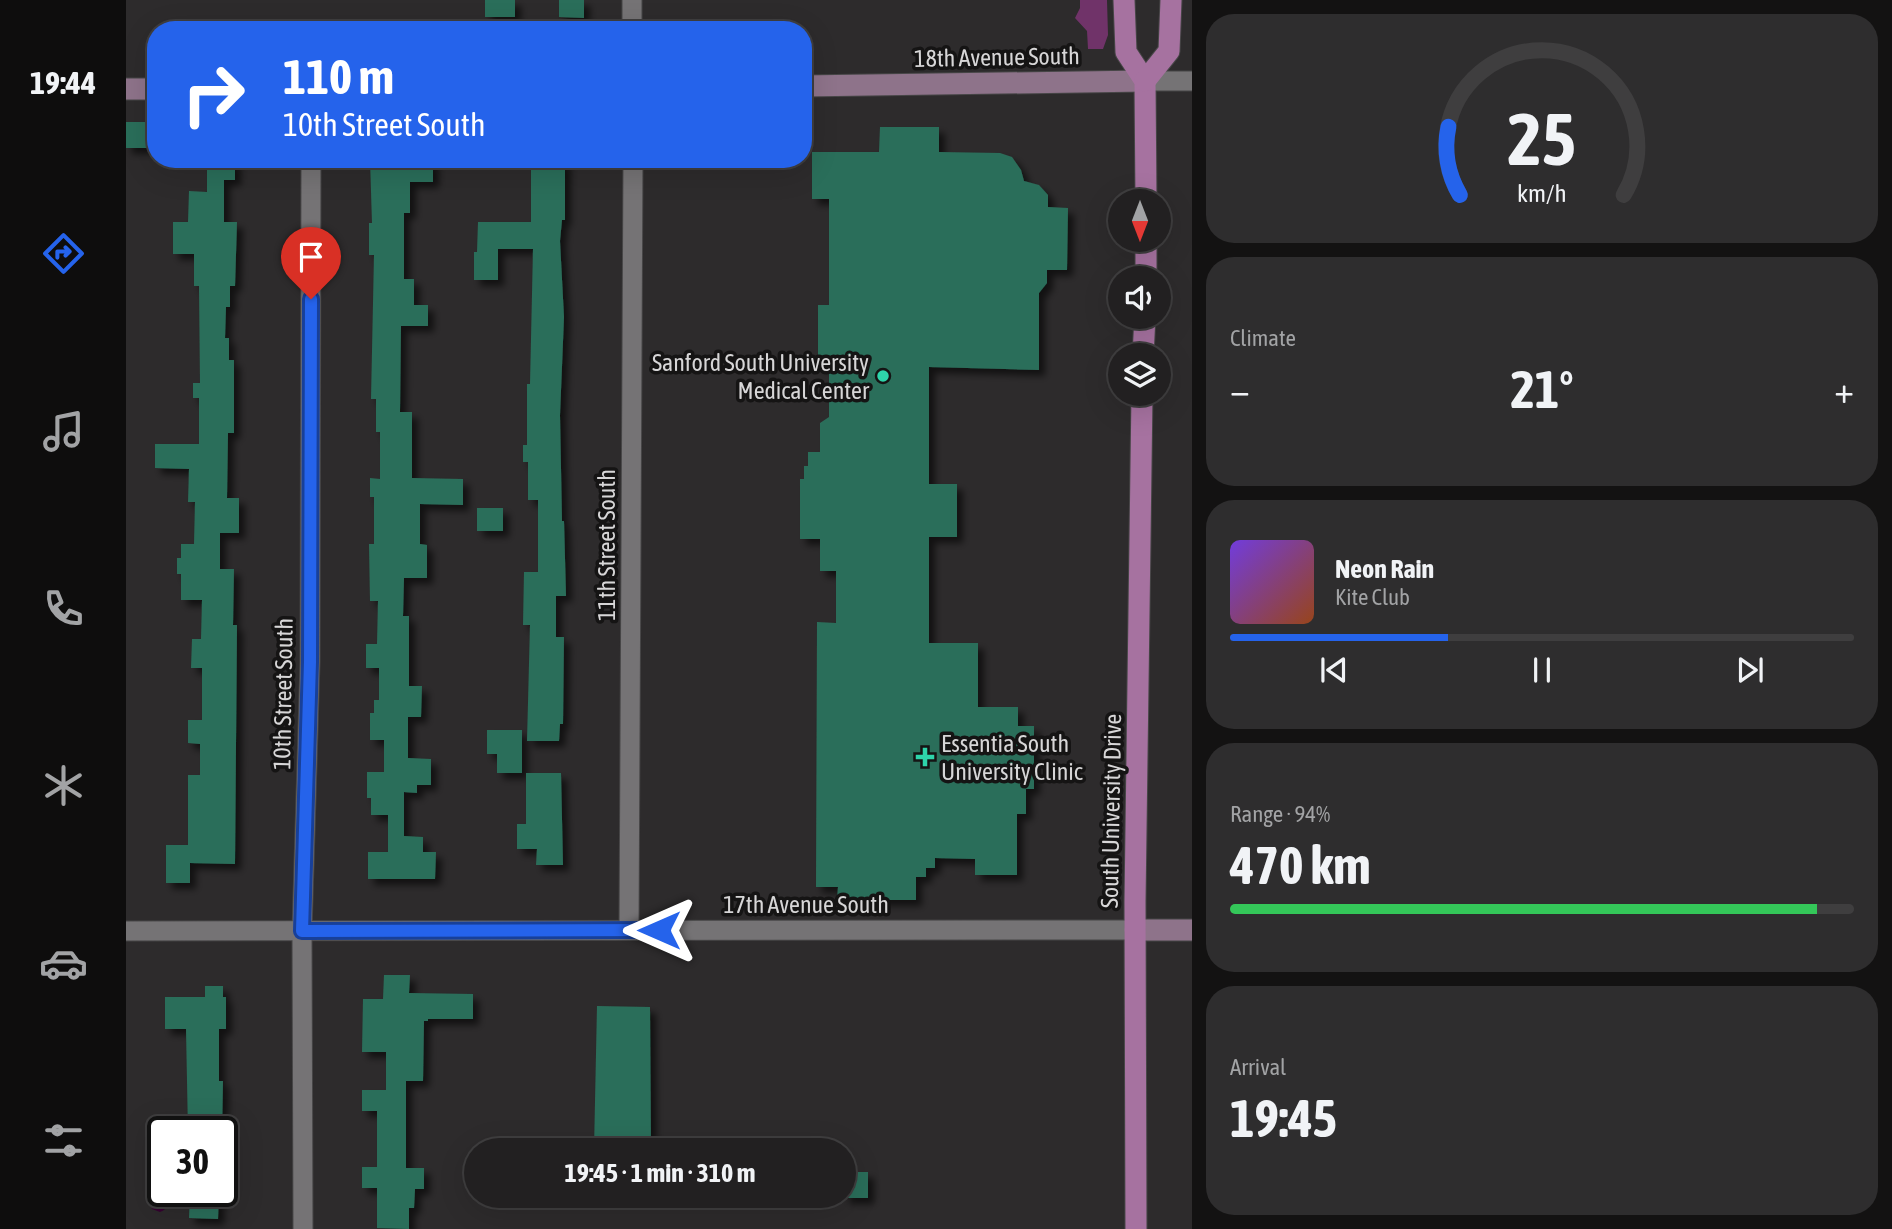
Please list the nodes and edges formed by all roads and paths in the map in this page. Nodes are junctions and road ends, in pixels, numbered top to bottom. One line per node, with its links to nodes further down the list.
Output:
1 (632, 0): 4 (street)
2 (1124, 0): 5 (main road)
3 (1171, 0): 5 (main road)
4 (632, 21)
5 (1145, 81): 6 (street, 18th Avenue South); 7 (street, 18th Avenue South); 12 (main road)
6 (1192, 81)
7 (812, 86)
8 (126, 89): 9 (street)
9 (147, 89)
10 (311, 168): 18 (street, 10th Street South)
11 (632, 168): 14 (street, 11th Street South)
12 (1146, 189)
13 (1142, 406): 15 (main road, South University Drive)
14 (629, 930): 15 (street, 17th Avenue South); 18 (street, 17th Avenue South)
15 (1135, 930): 16 (street, 17th Avenue South); 20 (main road, South University Drive)
16 (1192, 930)
17 (126, 931): 18 (street, 17th Avenue South)
18 (302, 931): 19 (street, 10th Street South)
19 (303, 1229)
20 (1136, 1229)

